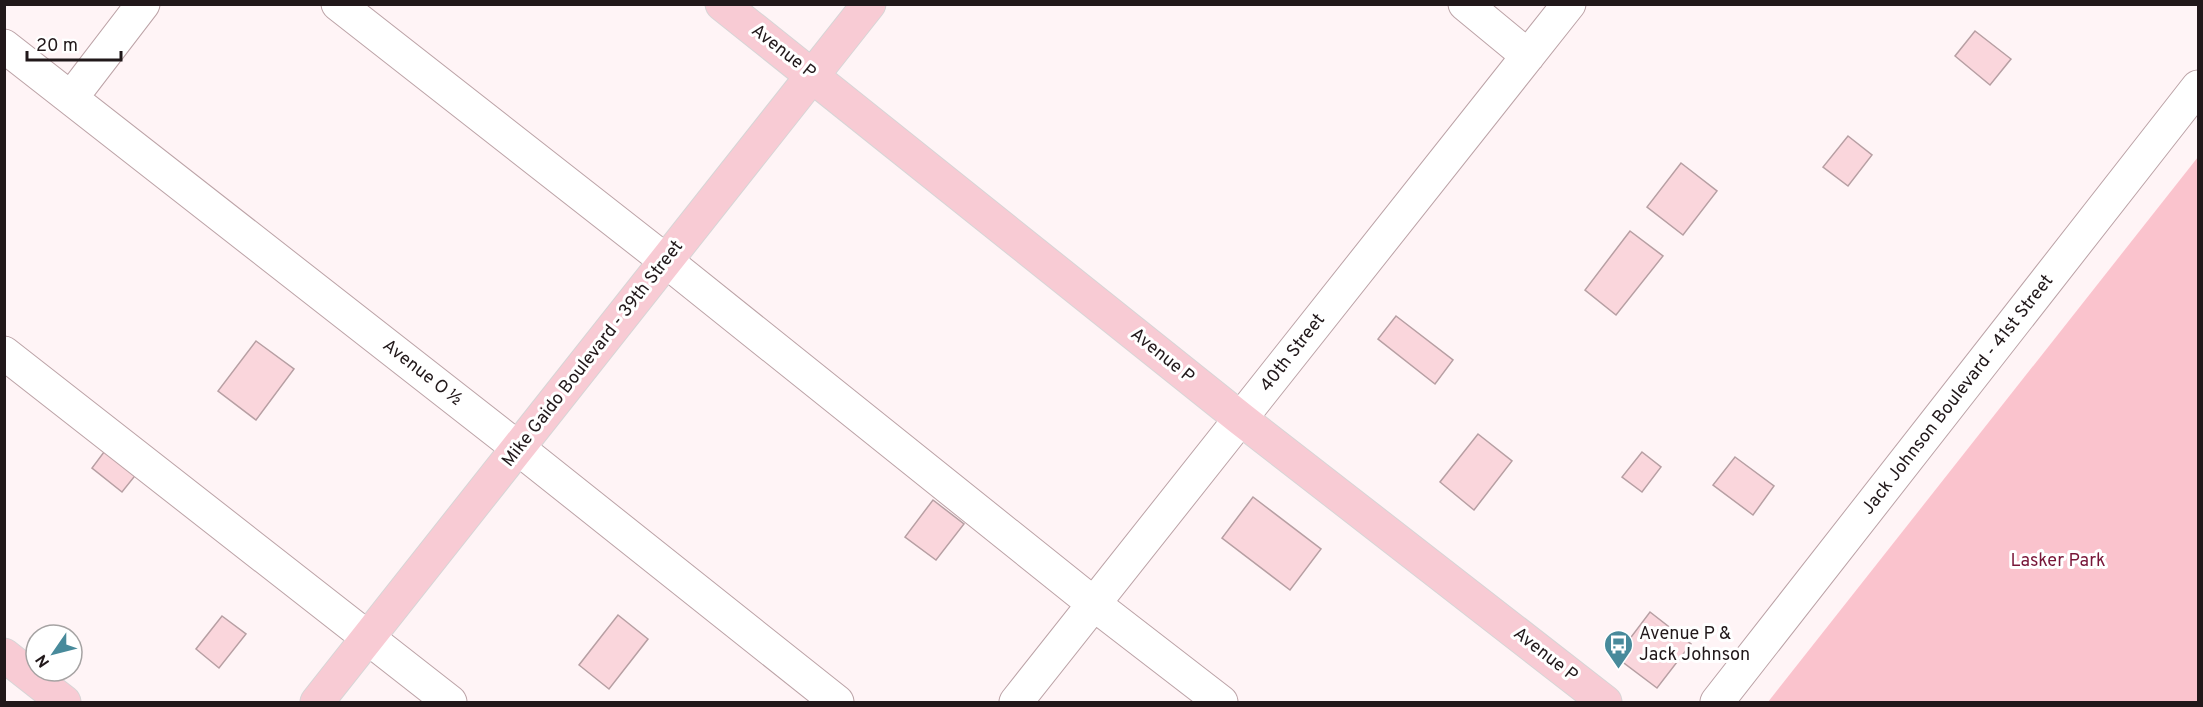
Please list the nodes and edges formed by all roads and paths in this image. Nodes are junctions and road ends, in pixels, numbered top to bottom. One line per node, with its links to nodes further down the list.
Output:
1 (143, 4): 11 (street)
2 (338, 4): 12 (street)
3 (722, 4): 9 (main road, Avenue P)
4 (868, 4): 9 (main road, Mike Gaido Boulevard - 39th Street)
5 (1465, 4): 8 (street)
6 (1569, 4): 8 (street, 40th Street)
7 (4, 46): 11 (street, Avenue O ½)
8 (1528, 56): 14 (street, 40th Street)
9 (812, 76): 12 (main road, Mike Gaido Boulevard - 39th Street); 14 (main road, Avenue P)
10 (2199, 87): 26 (street, Jack Johnson Boulevard - 41st Street)
11 (71, 98): 15 (street, Avenue O ½)
12 (666, 261): 15 (main road, Mike Gaido Boulevard - 39th Street); 16 (street)
13 (4, 353): 17 (street)
14 (1241, 419): 16 (street, 40th Street); 25 (main road, Avenue P)
15 (518, 448): 17 (main road, Mike Gaido Boulevard - 39th Street); 22 (street, Avenue O ½)
16 (1094, 604): 23 (street, 40th Street); 24 (street)
17 (368, 638): 20 (main road, Mike Gaido Boulevard - 39th Street); 21 (street)
18 (4, 655): 19 (main road)
19 (64, 702)
20 (317, 702)
21 (450, 702)
22 (837, 702)
23 (1016, 702)
24 (1221, 702)
25 (1605, 702)
26 (1717, 702)

